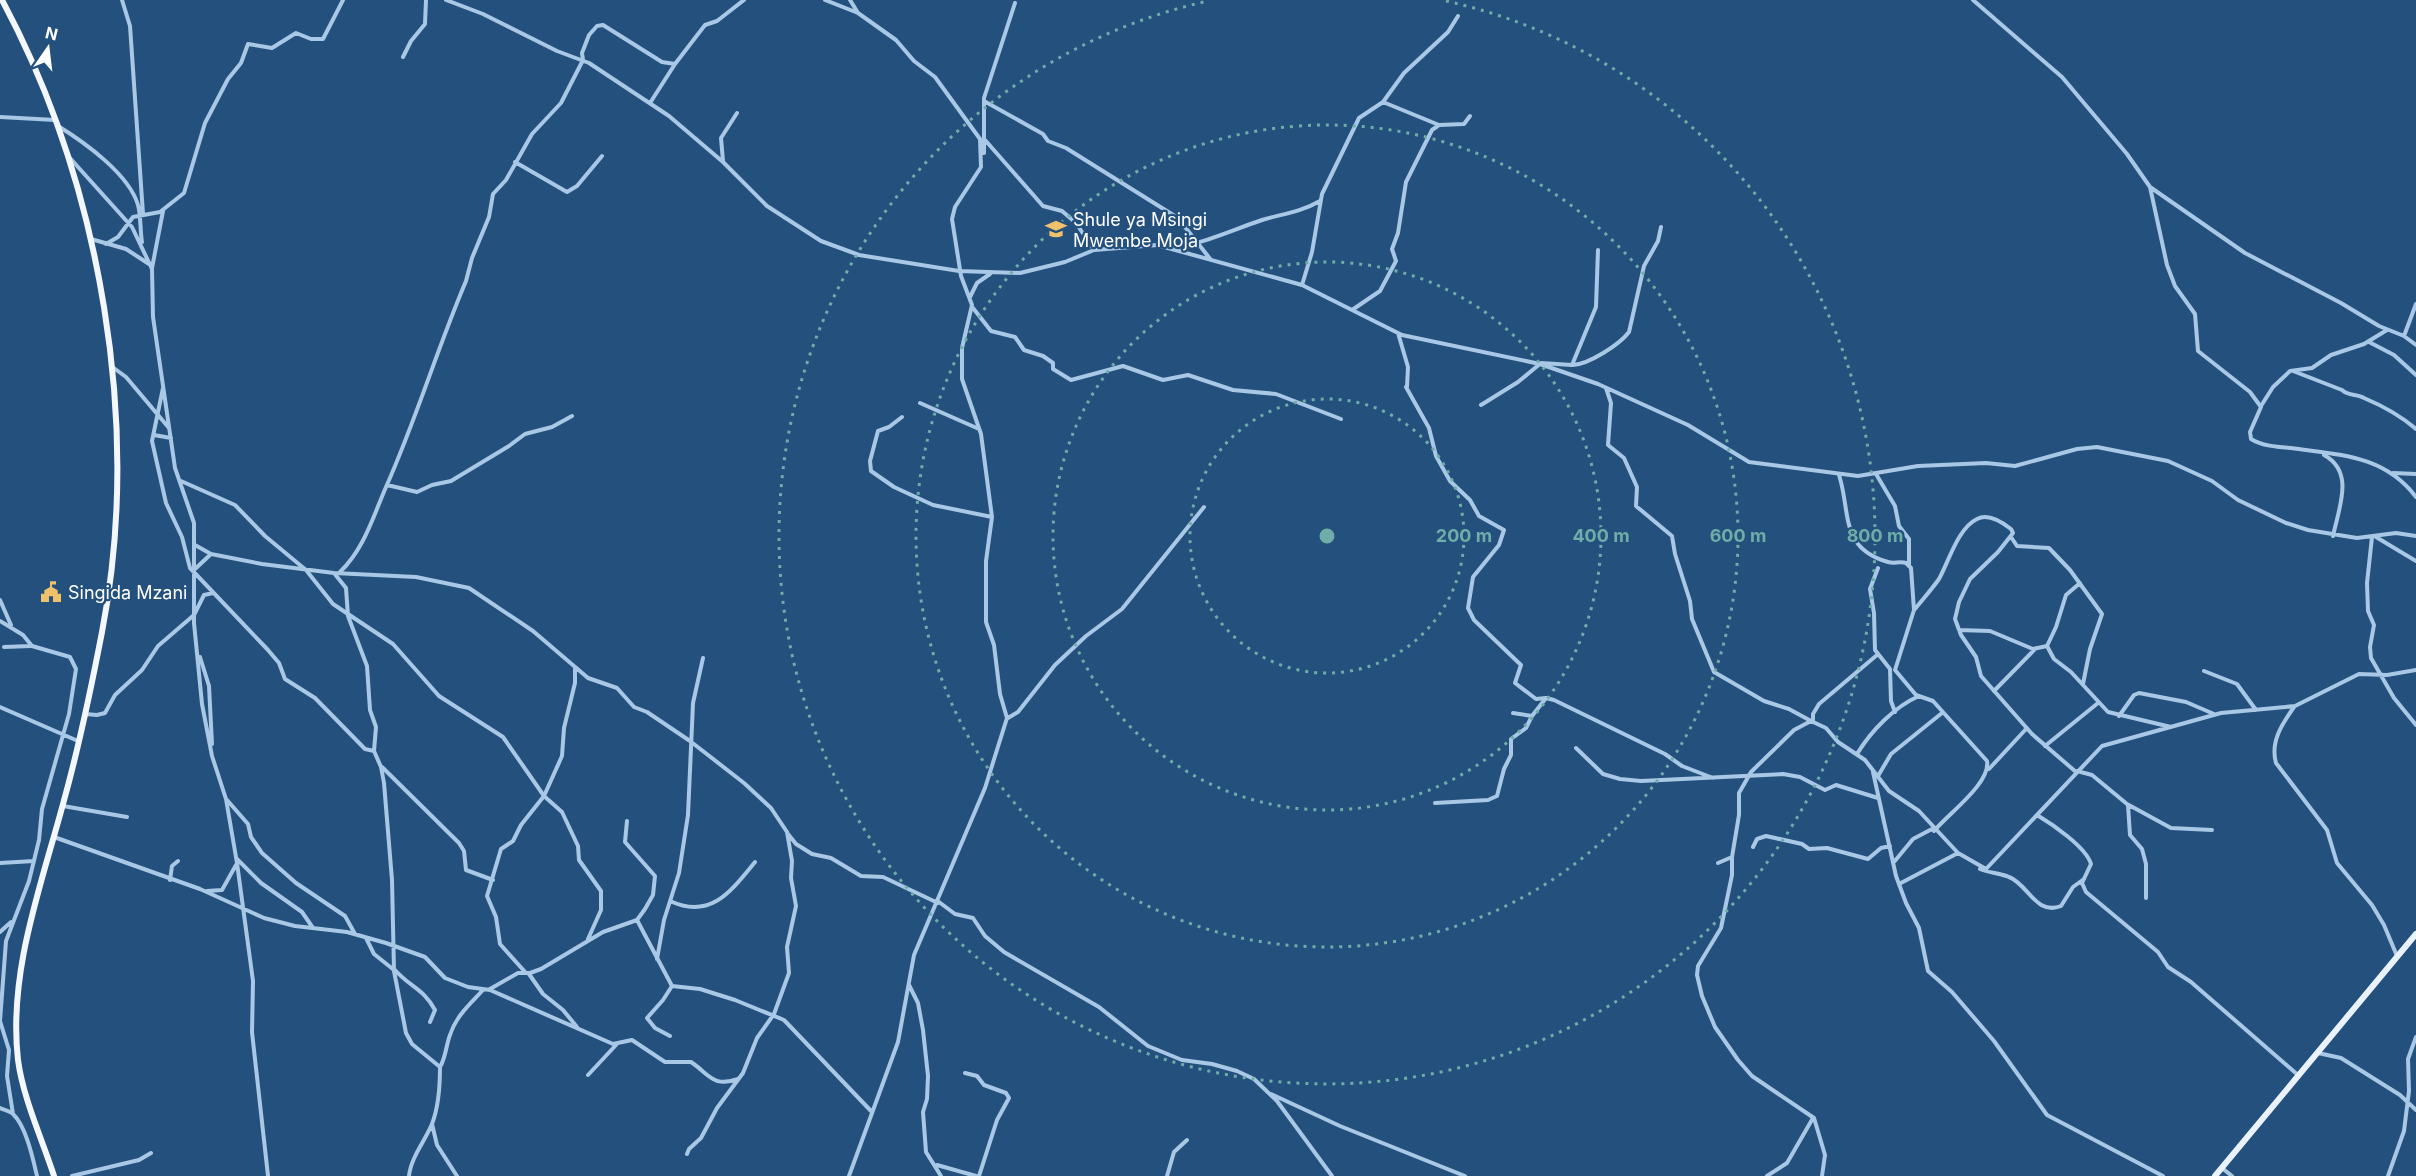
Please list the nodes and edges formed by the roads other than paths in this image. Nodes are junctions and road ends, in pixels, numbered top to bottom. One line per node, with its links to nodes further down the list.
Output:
1 (122, 0): 35 (street)
2 (342, 0): 34 (street)
3 (426, 0): 13 (street)
4 (446, 0): 14 (street)
5 (744, 0): 15 (street)
6 (825, 0): 11 (street)
7 (850, 0): 11 (street)
8 (1973, 0): 32 (street)
9 (2, 3): 23 (highway)
10 (1015, 3): 16 (street)
11 (858, 13): 29 (street)
12 (1458, 16): 17 (street)
13 (402, 57)
14 (583, 60): 15 (street); 18 (street); 30 (street)
15 (675, 64): 18 (street)
16 (984, 101): 26 (street); 39 (street)
17 (1383, 102): 22 (street); 33 (street)
18 (650, 103): 31 (street)
19 (737, 113): 31 (street)
20 (1470, 116): 24 (street)
21 (0, 117): 23 (street)
22 (1423, 119): 24 (street); 25 (street)
23 (56, 123): 27 (highway); 35 (street)
24 (1440, 125): 25 (street)
25 (1431, 132): 53 (street)
26 (985, 140): 29 (street); 43 (street)
27 (66, 154): 36 (street); 38 (highway)
28 (602, 156): 30 (street)
29 (983, 157): 47 (street)
30 (515, 162): 84 (street)
31 (723, 162): 47 (street)
32 (2150, 187): 54 (street); 68 (street)
33 (1320, 201): 39 (street); 49 (street)
34 (163, 210): 35 (street); 46 (street)
35 (141, 214): 36 (street); 41 (street)
36 (128, 222): 40 (street); 41 (street)
37 (1661, 227): 60 (street)
38 (90, 238): 40 (street); 61 (highway)
39 (1197, 242): 42 (street); 45 (street)
40 (106, 244): 46 (street)
41 (142, 245): 46 (street)
42 (1171, 248): 43 (street); 45 (street)
43 (1094, 250): 48 (street)
44 (1598, 250): 60 (street)
45 (1212, 261): 49 (street)
46 (151, 266): 64 (street)
47 (959, 271): 48 (street); 50 (street)
48 (994, 273): 50 (street)
49 (1302, 285): 53 (street)
50 (970, 297): 52 (street)
51 (2416, 304): 56 (street)
52 (972, 308): 72 (street); 74 (street)
53 (1352, 310): 55 (street)
54 (2387, 330): 56 (street); 57 (street)
55 (1398, 333): 59 (street); 123 (street)
56 (2404, 336): 58 (street)
57 (2369, 341): 62 (street); 63 (street)
58 (2416, 345)
59 (1540, 364): 60 (street); 65 (street); 67 (street)
60 (1572, 365)
61 (111, 366): 69 (street); 131 (highway)
62 (2293, 370): 68 (street); 75 (street)
63 (2416, 375)
64 (164, 384): 69 (street); 73 (street)
65 (1606, 387): 82 (street); 136 (street)
66 (920, 403): 74 (street)
67 (1481, 405)
68 (2261, 407): 78 (street)
69 (158, 413): 73 (street); 76 (street)
70 (572, 416): 84 (street)
71 (902, 417): 87 (street)
72 (1341, 419)
73 (169, 429): 77 (street)
74 (980, 429): 87 (street)
75 (2416, 429)
76 (154, 435): 77 (street); 98 (street)
77 (171, 438): 83 (street)
78 (2320, 453): 79 (street); 89 (street)
79 (2393, 473): 81 (street); 85 (street)
80 (1876, 474): 82 (street); 89 (street); 95 (street)
81 (2416, 474)
82 (1839, 475): 95 (street)
83 (180, 481): 92 (street); 97 (street)
84 (387, 485): 99 (street)
85 (2416, 498)
86 (1204, 507): 135 (street)
87 (992, 516): 135 (street)
88 (2011, 536): 100 (street); 103 (street); 108 (street)
89 (2333, 536): 91 (street)
90 (2416, 536): 91 (street)
91 (2374, 537): 94 (street); 119 (street)
92 (194, 545): 93 (street); 98 (street)
93 (211, 554): 97 (street); 98 (street)
94 (2416, 561)
95 (1909, 566): 103 (street)
96 (1878, 568): 114 (street)
97 (306, 570): 99 (street); 105 (street)
98 (195, 571): 101 (street); 104 (street)
99 (337, 573): 105 (street); 116 (street)
100 (2080, 583): 110 (street); 120 (street)
101 (214, 593): 104 (street); 146 (street)
102 (0, 600): 107 (street)
103 (1914, 610): 122 (street)
104 (194, 615): 113 (street); 131 (street)
105 (348, 616): 146 (street); 155 (street)
106 (0, 621): 107 (street)
107 (12, 626): 109 (street)
108 (1959, 630): 112 (street); 121 (street)
109 (32, 646): 111 (street); 140 (street)
110 (2047, 646): 112 (street); 120 (street)
111 (4, 647)
112 (2036, 648): 121 (street)
113 (199, 651): 144 (street); 144 (street)
114 (1877, 655): 128 (street); 136 (street)
115 (703, 658): 142 (street)
116 (574, 668): 142 (street); 155 (street)
117 (2414, 670): 119 (street)
118 (2204, 671): 127 (street)
119 (2379, 675): 125 (street); 137 (street)
120 (2083, 684): 124 (street)
121 (1994, 691): 139 (street)
122 (1919, 696): 128 (street); 130 (street)
123 (1546, 698): 133 (street); 154 (street)
124 (2098, 703): 134 (street); 143 (street)
125 (2295, 706): 127 (street); 201 (street)
126 (0, 707): 140 (street)
127 (2256, 710): 132 (street)
128 (1895, 712): 147 (street)
129 (1514, 713): 133 (street)
130 (1942, 713): 150 (street); 153 (street)
131 (85, 714): 141 (highway)
132 (2214, 715): 134 (street); 138 (street)
133 (1532, 716): 158 (street)
134 (2119, 716): 138 (street)
135 (1007, 718): 187 (street)
136 (1812, 721): 147 (street); 152 (street)
137 (2416, 725)
138 (2172, 727): 151 (street)
139 (2026, 728): 143 (street); 150 (street)
140 (64, 735): 141 (street); 172 (street)
141 (79, 741): 160 (highway)
142 (690, 741): 166 (street); 186 (street)
143 (2045, 746): 151 (street)
144 (212, 747): 156 (street)
145 (1576, 748): 154 (street)
146 (374, 751): 148 (street)
147 (1857, 754): 149 (street)
148 (381, 767): 182 (street); 195 (street)
149 (1873, 770): 153 (street); 157 (street)
150 (1988, 770): 164 (street)
151 (2077, 771): 159 (street); 161 (street)
152 (1749, 776): 154 (street); 157 (street); 171 (street)
153 (1877, 777): 164 (street)
154 (1714, 778)
155 (544, 796): 182 (street); 197 (street)
156 (226, 799): 174 (street); 194 (street)
157 (1879, 799): 168 (street)
158 (1435, 803)
159 (2127, 804): 165 (street); 185 (street)
160 (63, 806): 162 (street); 167 (highway)
161 (2037, 815): 179 (street); 180 (street)
162 (127, 818)
163 (627, 821): 189 (street)
164 (1933, 830): 170 (street); 178 (street)
165 (2212, 830)
166 (786, 832): 187 (street); 209 (street)
167 (53, 836): 181 (street); 235 (highway)
168 (1890, 846): 169 (street); 178 (street)
169 (1753, 848)
170 (1958, 853): 179 (street); 183 (street)
171 (1732, 857): 177 (street); 227 (street)
172 (34, 861): 176 (street); 190 (street)
173 (178, 861): 181 (street)
174 (237, 861): 184 (street); 188 (street); 191 (street)
175 (755, 862): 186 (street)
176 (0, 863)
177 (1718, 863)
178 (1893, 863): 183 (street)
179 (1978, 866): 180 (street)
180 (2084, 879): 219 (street)
181 (170, 880): 184 (street)
182 (493, 880): 204 (street)
183 (1899, 884): 248 (street)
184 (204, 890): 188 (street)
185 (2146, 898)
186 (670, 901): 202 (street)
187 (938, 903): 205 (street); 221 (street)
188 (242, 908): 191 (street); 237 (street)
189 (637, 920): 197 (street); 202 (street)
190 (12, 921): 192 (street); 226 (street)
191 (313, 928): 194 (street)
192 (0, 932)
193 (2416, 934): 199 (main road)
194 (356, 935): 196 (street)
195 (394, 936): 198 (street); 200 (street)
196 (365, 937): 198 (street); 203 (street)
197 (588, 939): 204 (street)
198 (382, 942): 200 (street)
199 (2413, 943): 201 (main road)
200 (393, 947): 203 (street); 207 (street)
201 (2397, 957): 215 (main road)
202 (657, 959): 206 (street)
203 (394, 970): 210 (street); 216 (street)
204 (527, 973): 208 (street); 211 (street)
205 (909, 984): 225 (street); 232 (street)
206 (672, 986): 209 (street); 212 (street)
207 (483, 990): 208 (street); 216 (street)
208 (490, 990): 211 (street)
209 (774, 1014): 220 (street); 225 (street)
210 (430, 1022)
211 (578, 1028): 214 (street)
212 (670, 1036)
213 (2416, 1037): 222 (street)
214 (616, 1045): 218 (street); 220 (street)
215 (2318, 1053): 219 (main road); 222 (street)
216 (440, 1067): 228 (street)
217 (965, 1073): 242 (street)
218 (588, 1075)
219 (2298, 1075): 233 (main road)
220 (738, 1079): 231 (street)
221 (1271, 1094): 244 (street); 245 (street)
222 (2407, 1101): 224 (street); 251 (street)
223 (0, 1108): 226 (street)
224 (2416, 1110)
225 (871, 1111): 240 (street)
226 (13, 1114): 234 (street)
227 (1814, 1118): 246 (street); 247 (street)
228 (432, 1124): 238 (street); 239 (street)
229 (1187, 1140): 243 (street)
230 (152, 1153): 236 (street)
231 (687, 1154)
232 (936, 1164): 241 (street); 242 (street)
233 (2222, 1168): 249 (main road); 250 (street)
234 (37, 1176)
235 (54, 1176)
236 (72, 1176)
237 (268, 1176)
238 (409, 1176)
239 (457, 1176)
240 (849, 1176)
241 (941, 1176)
242 (977, 1176)
243 (1167, 1176)
244 (1332, 1176)
245 (1465, 1176)
246 (1767, 1176)
247 (1822, 1176)
248 (2163, 1176)
249 (2215, 1176)
250 (2232, 1176)
251 (2388, 1176)

